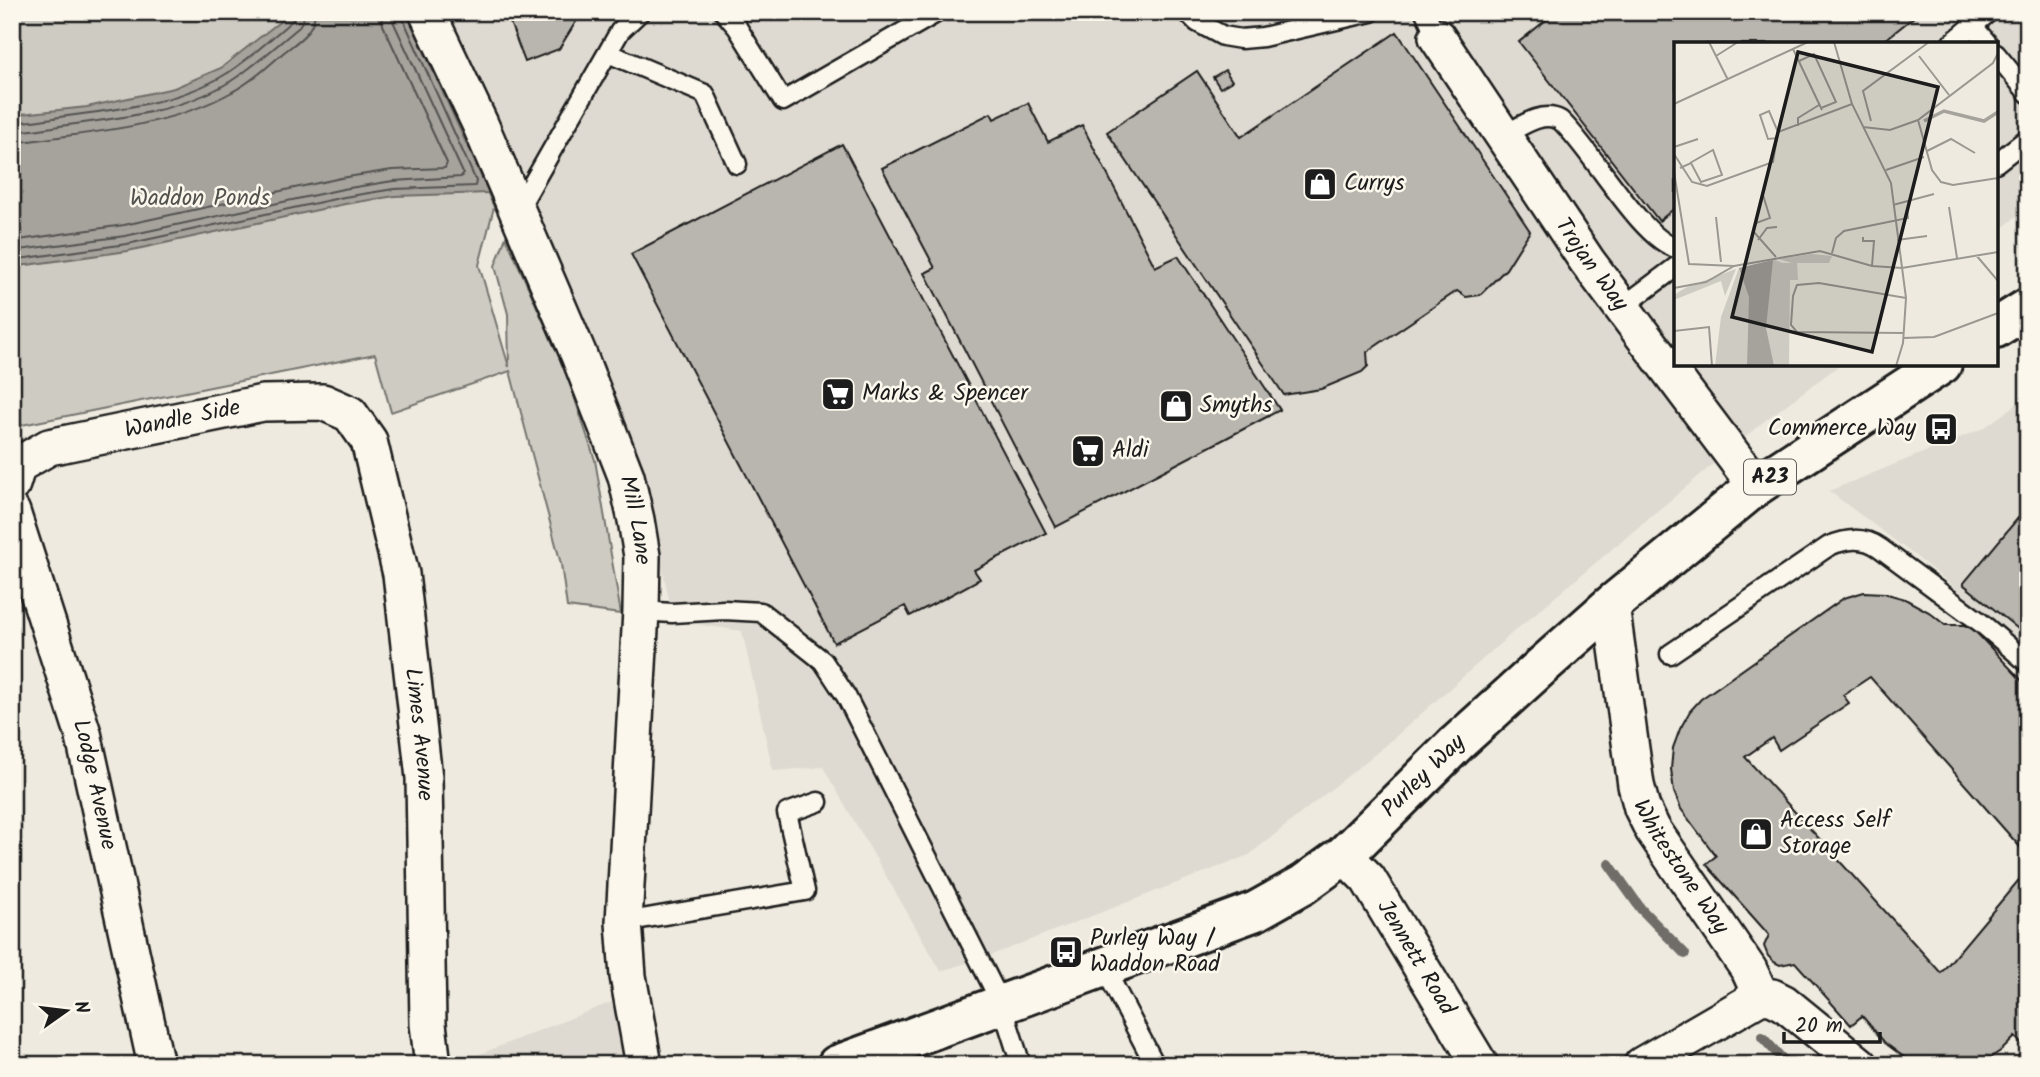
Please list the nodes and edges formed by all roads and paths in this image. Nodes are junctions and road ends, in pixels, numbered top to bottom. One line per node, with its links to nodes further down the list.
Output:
1 (427, 12): 19 (street, Mill Lane)
2 (640, 12): 12 (lane)
3 (724, 12): 4 (lane)
4 (938, 12)
5 (1187, 12): 6 (lane)
6 (1371, 12)
7 (1989, 12): 9 (lane)
8 (1431, 24): 15 (street, Trojan Way)
9 (1973, 26): 10 (lane); 11 (lane)
10 (1953, 42)
11 (1986, 42)
12 (608, 53): 18 (lane); 19 (lane)
13 (1998, 56): 14 (lane)
14 (2028, 93)
15 (1504, 135): 20 (lane); 22 (street, Trojan Way)
16 (2028, 138): 17 (lane)
17 (1998, 161)
18 (737, 164)
19 (517, 211): 31 (street, Mill Lane)
20 (1674, 247)
21 (1674, 271): 22 (lane)
22 (1621, 308): 28 (street, Trojan Way)
23 (2028, 308): 24 (highway)
24 (1998, 327)
25 (1939, 366): 28 (highway, Purley Way / A23)
26 (350, 414): 27 (street, Wandle Side); 42 (street, Limes Avenue)
27 (15, 475)
28 (1756, 486): 30 (highway, Purley Way / A23)
29 (12, 512): 41 (street, Lodge Avenue)
30 (1611, 605): 35 (highway, Purley Way / A23); 38 (street, Whitestone Way)
31 (641, 611): 36 (street, Mill Lane); 39 (lane)
32 (1670, 654): 33 (lane)
33 (2028, 663)
34 (818, 802): 36 (lane)
35 (1344, 855): 37 (highway, Purley Way / A23); 46 (street, Jennett Road)
36 (624, 922): 43 (street, Mill Lane)
37 (1104, 967): 39 (highway, Purley Way / A23); 45 (lane)
38 (1761, 996): 47 (street); 48 (street)
39 (1002, 1005): 40 (highway, Purley Way / A23); 44 (lane)
40 (848, 1063)
41 (156, 1065)
42 (433, 1065)
43 (644, 1065)
44 (1021, 1065)
45 (1155, 1065)
46 (1480, 1065)
47 (1642, 1065)
48 (1860, 1065)

